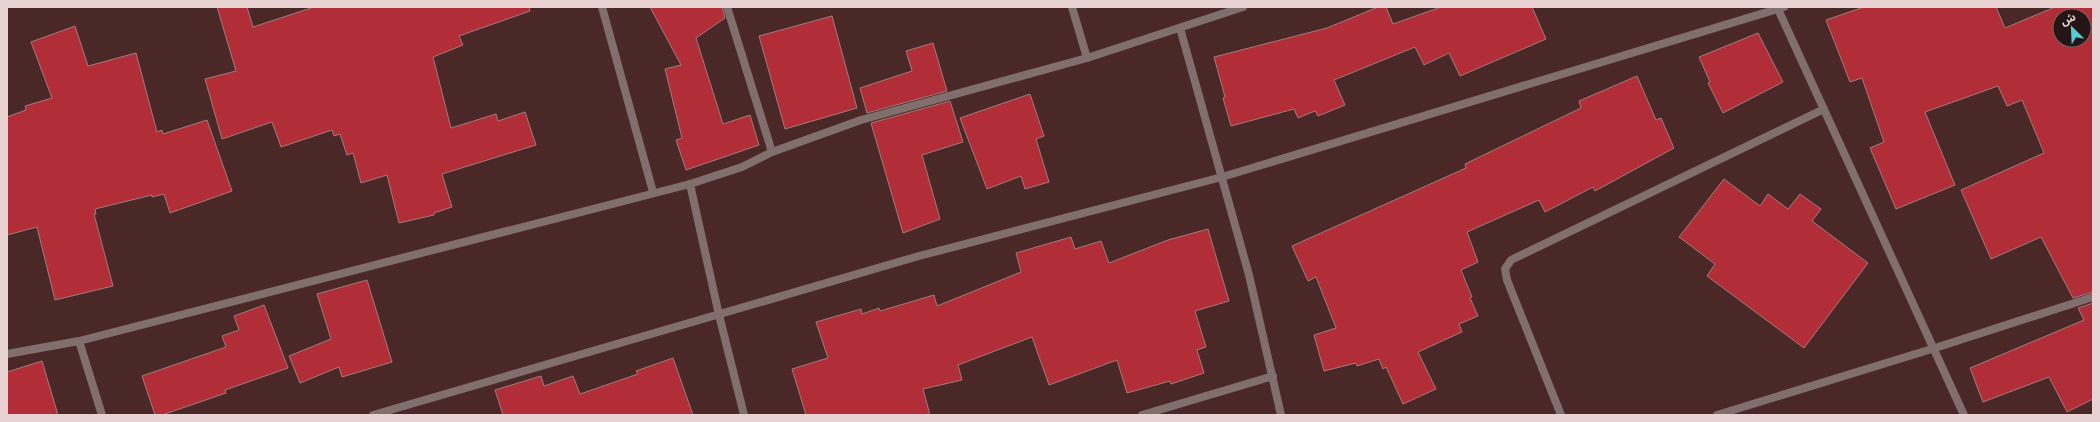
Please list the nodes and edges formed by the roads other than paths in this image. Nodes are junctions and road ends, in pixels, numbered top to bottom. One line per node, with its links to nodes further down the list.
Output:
1 (602, 7): 12 (street)
2 (727, 7): 9 (street)
3 (1072, 7): 7 (street)
4 (1243, 7): 6 (street)
5 (1780, 8): 8 (street); 10 (street)
6 (1180, 28): 7 (street); 10 (street)
7 (1087, 58): 9 (street)
8 (1824, 109): 16 (street); 24 (street)
9 (772, 152): 11 (street)
10 (1222, 177): 14 (street); 18 (street)
11 (690, 184): 12 (street); 14 (street)
12 (653, 192): 15 (street)
13 (2093, 297): 16 (street)
14 (719, 315): 20 (street); 21 (street)
15 (79, 341): 17 (street); 19 (street)
16 (1935, 348): 25 (street); 26 (street)
17 (7, 354)
18 (1273, 376): 22 (street); 23 (street)
19 (102, 415)
20 (373, 415)
21 (744, 415)
22 (1142, 415)
23 (1281, 415)
24 (1561, 415)
25 (1717, 415)
26 (1964, 415)

